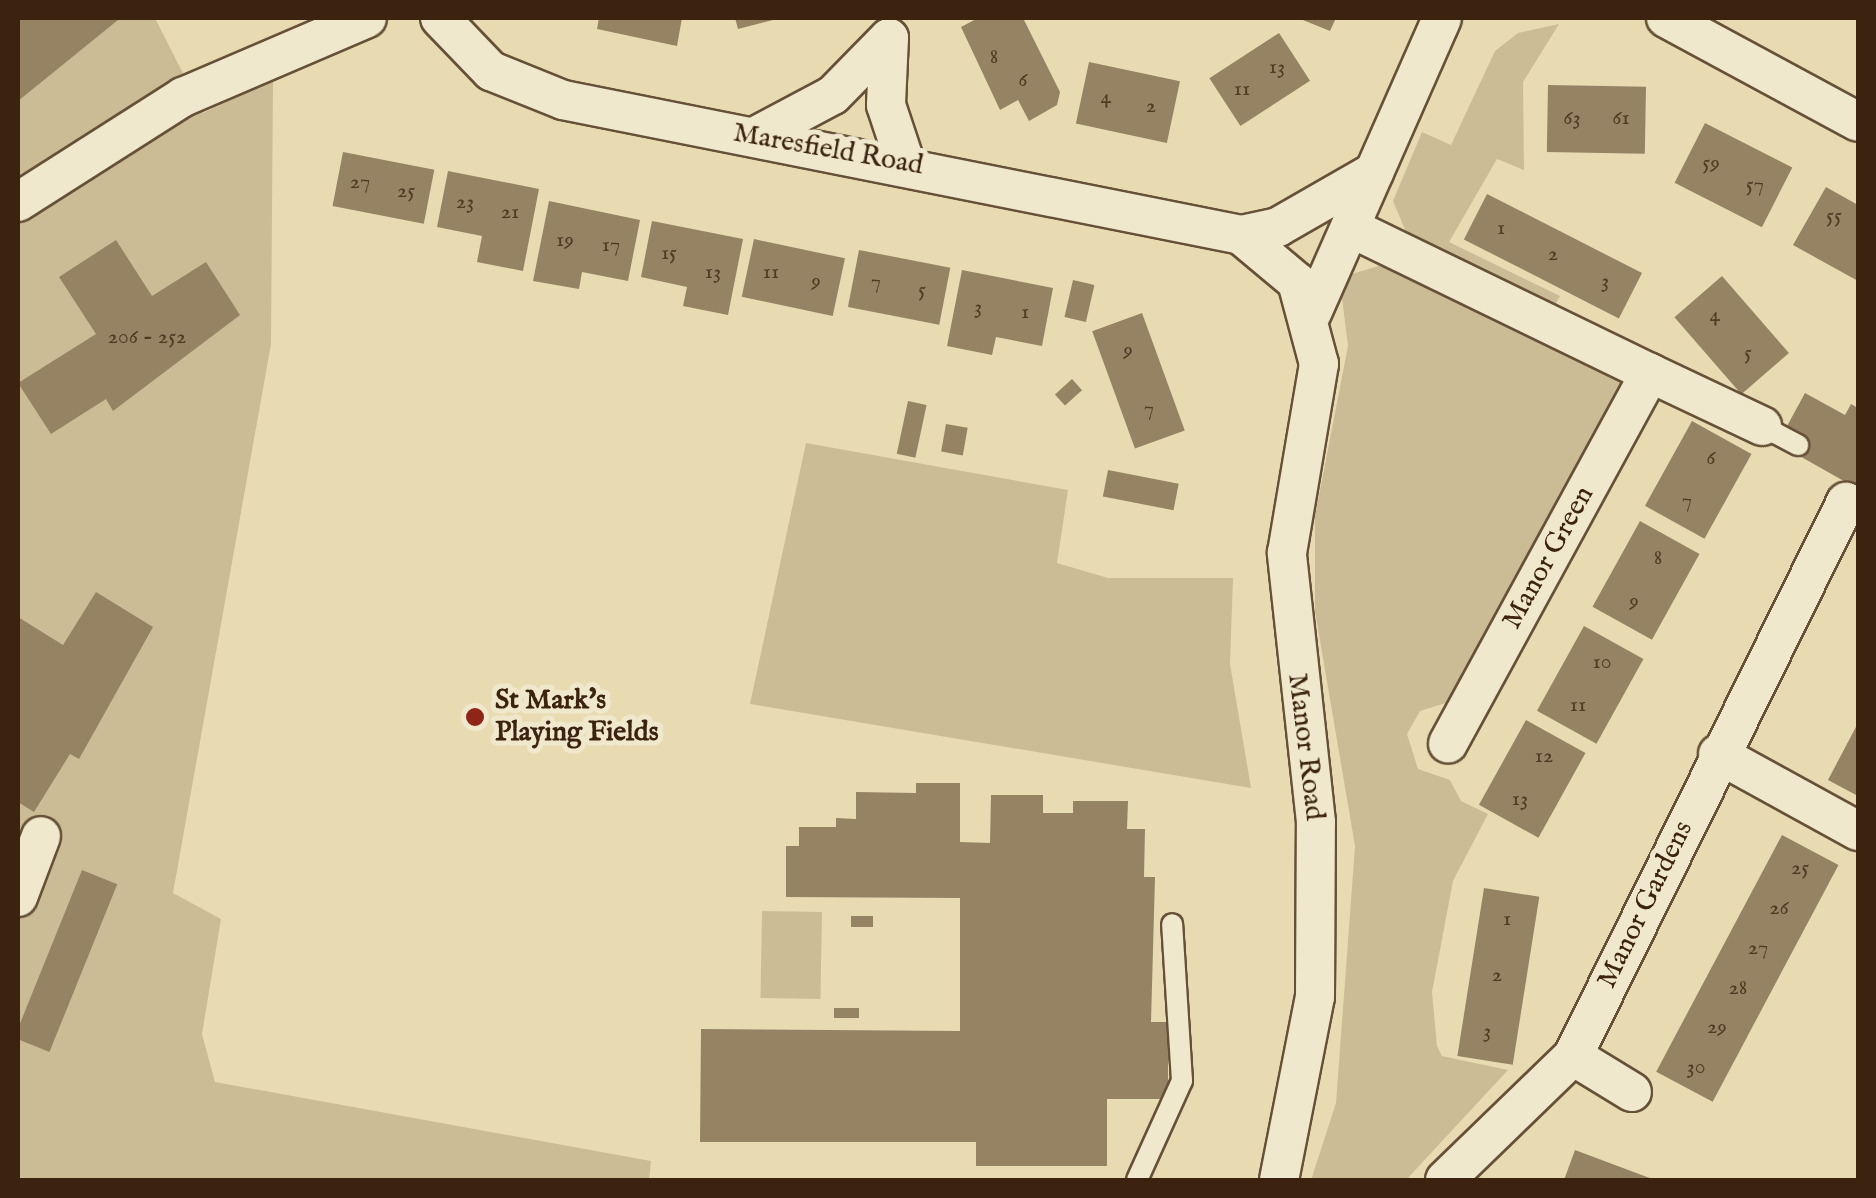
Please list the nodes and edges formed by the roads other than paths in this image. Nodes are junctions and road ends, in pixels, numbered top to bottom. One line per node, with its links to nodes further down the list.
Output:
1 (366, 18): 10 (street)
2 (440, 18): 7 (street, Maresfield Road)
3 (1442, 18): 9 (street)
4 (1666, 18): 6 (street)
5 (893, 28): 7 (street); 8 (street)
6 (1858, 122)
7 (754, 137): 8 (street, Maresfield Road)
8 (906, 162): 12 (street, Maresfield Road)
9 (1374, 172): 11 (street); 12 (street)
10 (18, 202)
11 (1353, 230): 13 (street); 14 (street)
12 (1241, 235): 13 (street, Manor Road)
13 (1312, 313): 27 (street, Manor Road)
14 (1650, 372): 15 (street); 18 (street, Manor Green)
15 (1762, 426): 16 (lane)
16 (1798, 445)
17 (1846, 502): 19 (street, Manor Gardens)
18 (1448, 743)
19 (1718, 754): 20 (street); 24 (street, Manor Gardens)
20 (1858, 831)
21 (31, 850): 22 (street)
22 (18, 897)
23 (1172, 924): 26 (lane)
24 (1573, 1056): 25 (street); 28 (street, Manor Gardens)
25 (1632, 1092)
26 (1137, 1180)
27 (1280, 1180)
28 (1445, 1180)

